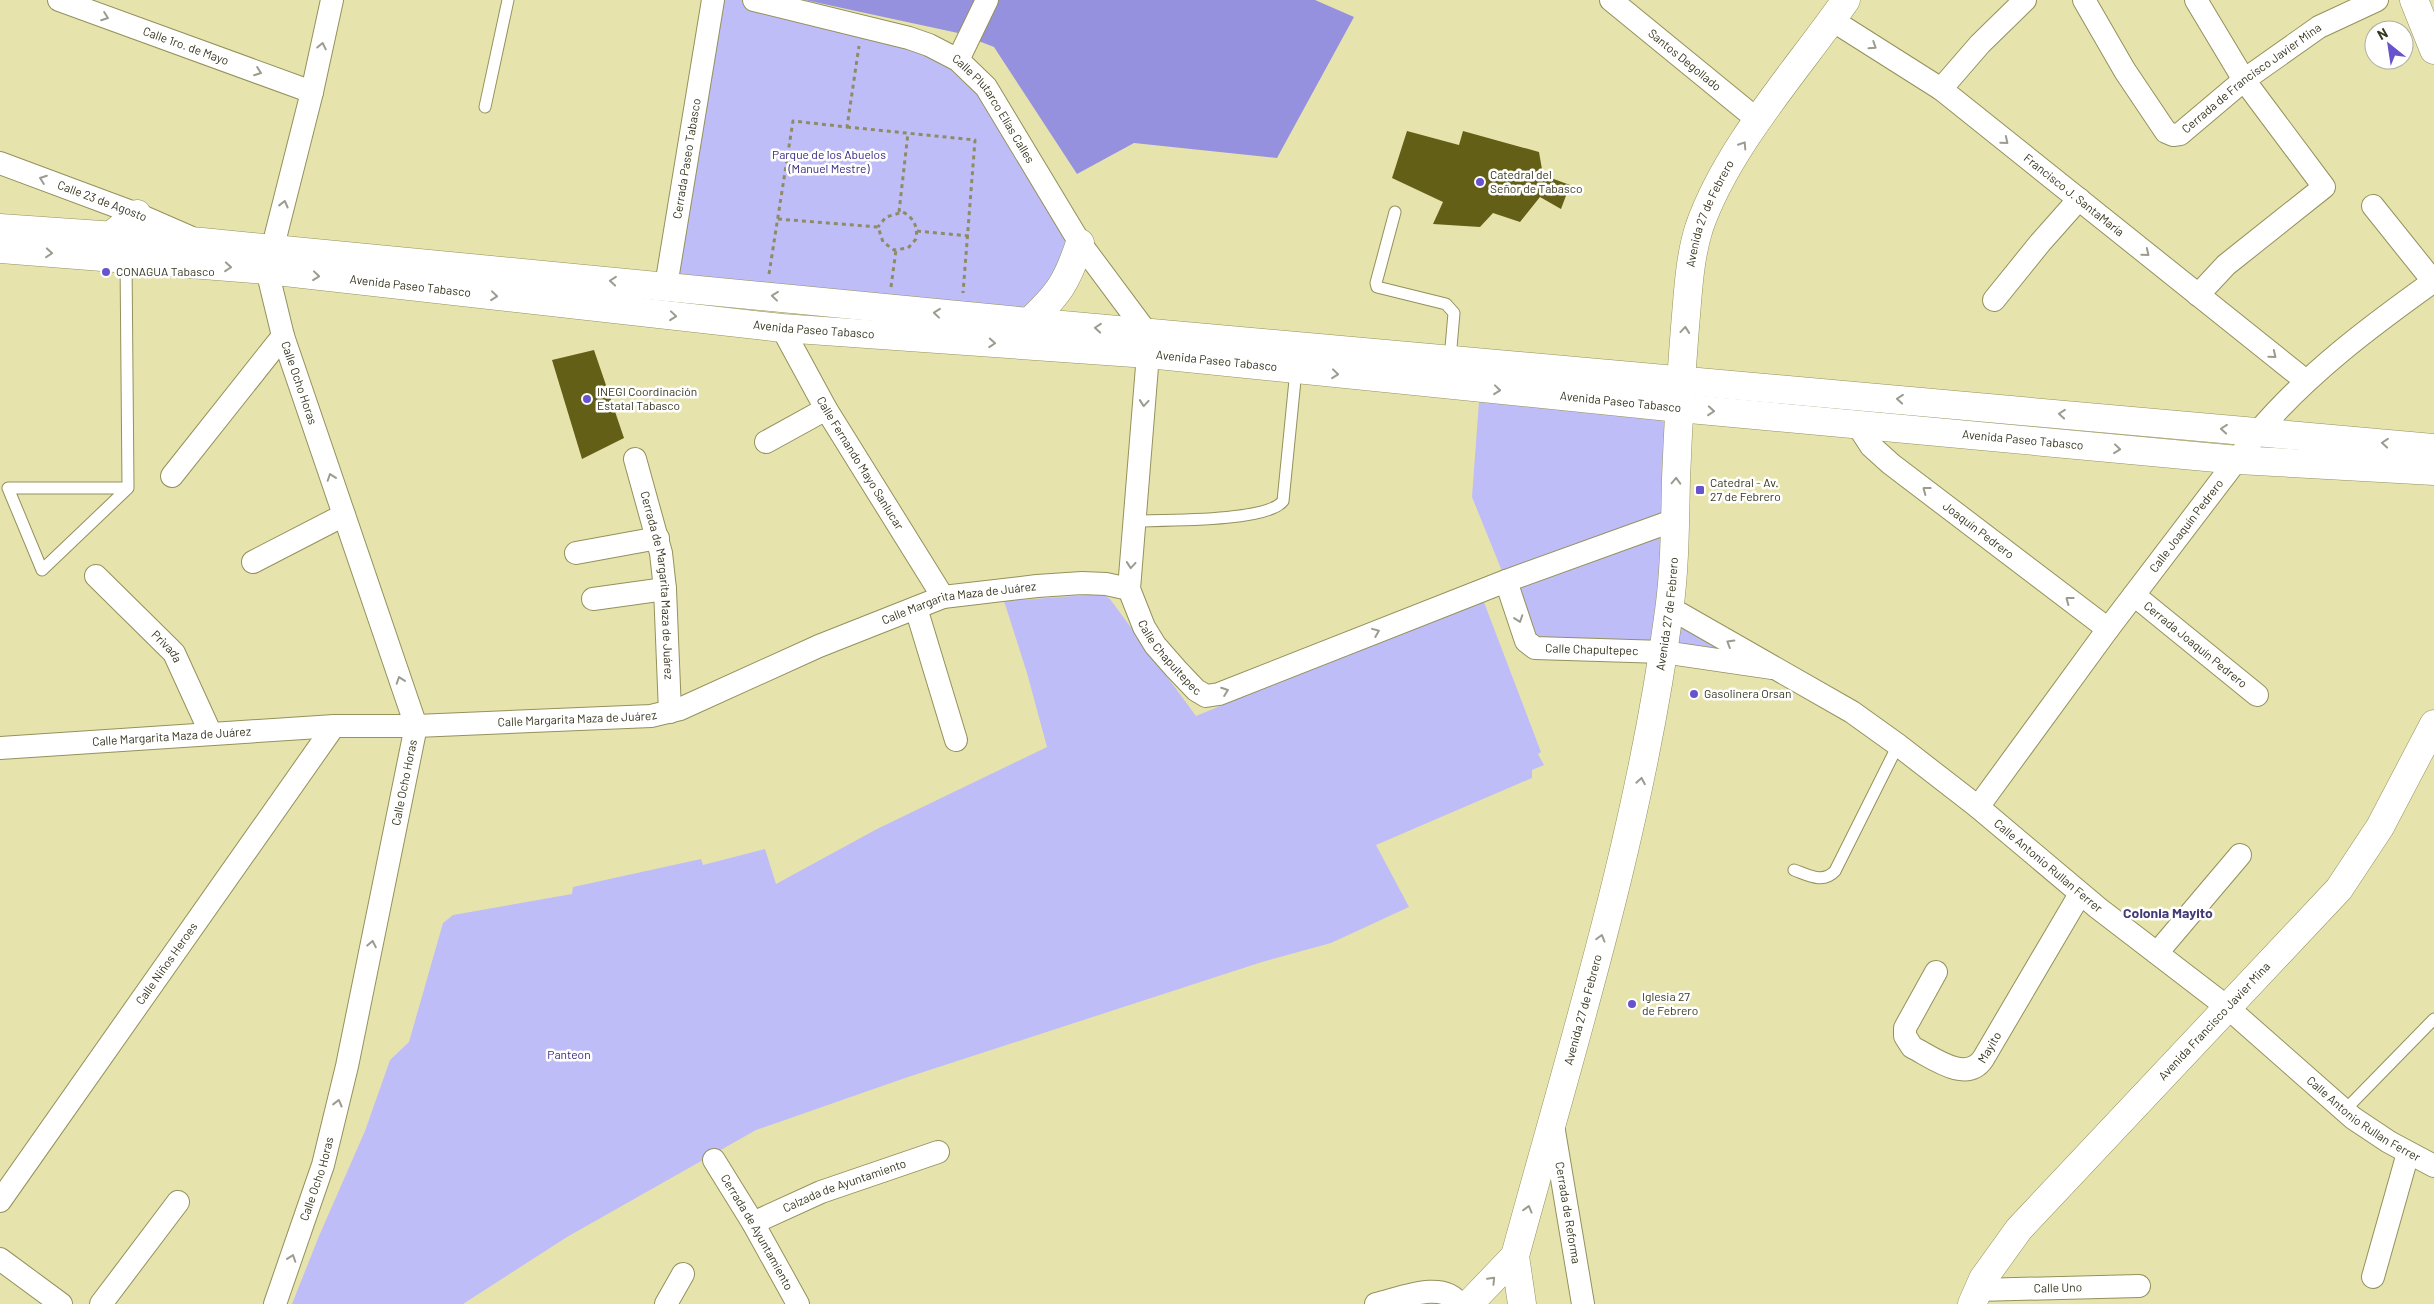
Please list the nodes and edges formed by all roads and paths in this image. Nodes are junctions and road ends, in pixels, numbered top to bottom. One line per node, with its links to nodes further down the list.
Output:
1 (60, 0): 21 (street, Calle 1ro. de Mayo, one-way to 21)
2 (332, 0): 21 (street, Calle Ocho Horas, one-way to 2)
3 (508, 0): 22 (lane)
4 (713, 0): 45 (street, Cerrada Paseo Tabasco)
5 (754, 0): 16 (street, Calle Plutarco Elías Calles)
6 (987, 0): 18 (street)
7 (1611, 0): 23 (street, Santos Degollado)
8 (2025, 0): 20 (street)
9 (2084, 0): 19 (street, Cerrada de Francisco Javier Mina)
10 (2196, 0): 19 (street)
11 (2377, 0): 19 (street, Cerrada de Francisco Javier Mina)
12 (2414, 0): 17 (main road)
13 (2432, 0): 14 (main road)
14 (2434, 4)
15 (1839, 10): 20 (street, Francisco J. SantaMaría, one-way to 20); 23 (main road, Avenida 27 de Febrero)
16 (862, 26): 18 (street, Calle Plutarco Elías Calles); 24 (path)
17 (2434, 50)
18 (958, 60): 39 (street, Calle Plutarco Elías Calles)
19 (2244, 80): 46 (street)
20 (1940, 89): 27 (street, Francisco J. SantaMaría, one-way to 27)
21 (312, 92): 43 (street, Calle Ocho Horas, one-way to 21)
22 (485, 107)
23 (1759, 121): 57 (main road, Avenida 27 de Febrero, one-way to 23)
24 (847, 127): 25 (path); 32 (path)
25 (908, 133): 29 (path); 36 (path)
26 (0, 163): 31 (street, Calle 23 de Agosto, one-way to 26)
27 (2079, 200): 46 (street, Francisco J. SantaMaría, one-way to 46); 48 (street)
28 (2373, 206): 44 (street)
29 (900, 212): 33 (path); 35 (path)
30 (1396, 212): 55 (lane)
31 (138, 214): 37 (main road); 38 (street, Calle 23 de Agosto)
32 (778, 219): 33 (path); 47 (path)
33 (878, 227): 41 (path)
34 (0, 228): 37 (main road, Avenida Paseo Tabasco)
35 (917, 232): 36 (path); 41 (path)
36 (968, 236): 50 (path)
37 (109, 237): 38 (main road, Avenida Paseo Tabasco)
38 (202, 242): 43 (main road, Avenida Paseo Tabasco)
39 (1080, 243): 51 (main road); 54 (street, Calle Plutarco Elías Calles)
40 (0, 249): 42 (main road, Avenida Paseo Tabasco, one-way to 42)
41 (896, 250): 49 (path)
42 (126, 259): 43 (main road, Avenida Paseo Tabasco, one-way to 43); 69 (lane)
43 (270, 261): 45 (main road, Avenida Paseo Tabasco, one-way to 43); 52 (main road, Avenida Paseo Tabasco, one-way to 52); 53 (street, Calle Ocho Horas)
44 (2434, 281): 58 (street, Calle Joaquín Pedrero)
45 (666, 286): 47 (main road, Avenida Paseo Tabasco)
46 (2198, 295): 58 (street, Francisco J. SantaMaría, one-way to 58)
47 (765, 296): 49 (main road, Avenida Paseo Tabasco, one-way to 47)
48 (1994, 300)
49 (888, 308): 50 (main road, Avenida Paseo Tabasco, one-way to 49)
50 (960, 315): 51 (main road, Avenida Paseo Tabasco)
51 (1030, 322): 54 (main road, Avenida Paseo Tabasco, one-way to 51)
52 (782, 328): 54 (main road, Avenida Paseo Tabasco, one-way to 54); 60 (street, Calle Fernando Mayo Sanlucar)
53 (283, 336): 68 (street); 70 (street, Calle Ocho Horas, one-way to 53)
54 (1147, 344): 55 (main road, Avenida Paseo Tabasco); 56 (main road, Avenida Paseo Tabasco); 72 (street, Calle Chapultepec, one-way to 72)
55 (1450, 359): 57 (main road, Avenida Paseo Tabasco)
56 (1296, 370): 59 (main road, Avenida Paseo Tabasco, one-way to 59); 72 (lane)
57 (1681, 379): 59 (main road, Avenida 27 de Febrero); 62 (main road, Avenida Paseo Tabasco, one-way to 57)
58 (2306, 381): 62 (street, Calle Joaquín Pedrero)
59 (1678, 408): 61 (main road, Avenida Paseo Tabasco, one-way to 61); 71 (main road, Avenida 27 de Febrero, one-way to 59)
60 (826, 410): 63 (street); 81 (street, Calle Fernando Mayo Sanlucar)
61 (1856, 423): 66 (main road, Avenida Paseo Tabasco, one-way to 66); 85 (street, Joaquín Pedrero, one-way to 61)
62 (2258, 432): 64 (main road, Avenida Paseo Tabasco, one-way to 62); 66 (street, Calle Joaquín Pedrero)
63 (766, 442)
64 (2434, 448)
65 (636, 459): 73 (street, Cerrada de Margarita Maza de Juárez)
66 (2238, 460): 67 (main road, Avenida Paseo Tabasco); 80 (street, Calle Joaquín Pedrero)
67 (2434, 471)
68 (172, 476)
69 (128, 488): 69 (lane)
70 (344, 515): 75 (street); 92 (street, Calle Ocho Horas, one-way to 70)
71 (1675, 520): 77 (street, Calle Chapultepec); 84 (main road, Avenida 27 de Febrero)
72 (1134, 521): 79 (street, Calle Chapultepec, one-way to 79)
73 (658, 538): 74 (street); 78 (street, Cerrada de Margarita Maza de Juárez)
74 (576, 553)
75 (253, 562)
76 (96, 576): 93 (street, Privada)
77 (1506, 581): 79 (street, Calle Chapultepec, one-way to 77); 86 (street, Calle Chapultepec, one-way to 86)
78 (664, 589): 82 (street); 89 (street, Cerrada de Margarita Maza de Juárez)
79 (1129, 589): 81 (street, Calle Margarita Maza de Juárez)
80 (2134, 595): 85 (street, Calle Joaquín Pedrero); 88 (street, Cerrada Joaquín Pedrero)
81 (943, 598): 83 (street, Calle Margarita Maza de Juárez)
82 (593, 599)
83 (916, 608): 89 (street, Calle Margarita Maza de Juárez); 94 (street)
84 (1670, 608): 86 (main road, Avenida 27 de Febrero); 87 (street, Calle Antonio Rullan Ferrer, one-way to 84)
85 (2108, 629): 98 (street, Calle Joaquín Pedrero)
86 (1663, 652): 87 (street, Calle Antonio Rullan Ferrer); 107 (main road, Avenida 27 de Febrero, one-way to 86)
87 (1772, 668): 95 (street, Calle Antonio Rullan Ferrer)
88 (2256, 695)
89 (670, 712): 92 (street, Calle Margarita Maza de Juárez)
90 (2434, 724): 104 (main road, Avenida Francisco Javier Mina)
91 (334, 726): 92 (street, Calle Margarita Maza de Juárez); 93 (street, Calle Margarita Maza de Juárez); 112 (street, Calle Niños Heroes)
92 (416, 726): 123 (street, Calle Ocho Horas, one-way to 92)
93 (211, 734): 96 (street, Calle Margarita Maza de Juárez)
94 (956, 740)
95 (1898, 745): 98 (street, Calle Antonio Rullan Ferrer); 100 (lane)
96 (0, 748)
97 (2434, 764): 104 (main road, Avenida Francisco Javier Mina)
98 (1978, 807): 101 (street, Calle Antonio Rullan Ferrer)
99 (2240, 855): 102 (street)
100 (1794, 870)
101 (2080, 894): 102 (street, Calle Antonio Rullan Ferrer); 103 (street, Mayito)
102 (2157, 953): 104 (street, Calle Antonio Rullan Ferrer)
103 (1936, 972)
104 (2234, 1012): 106 (street, Calle Antonio Rullan Ferrer); 120 (main road, Avenida Francisco Javier Mina)
105 (2434, 1019): 106 (lane)
106 (2345, 1110): 109 (street, Calle Antonio Rullan Ferrer)
107 (1552, 1120): 115 (main road, Avenida 27 de Febrero, one-way to 107); 130 (street, Cerrada de Reforma)
108 (938, 1152): 114 (street, Calzada de Ayuntamiento)
109 (2408, 1153): 111 (street, Calle Antonio Rullan Ferrer); 118 (street)
110 (714, 1160): 114 (street, Cerrada de Ayuntamiento)
111 (2433, 1165)
112 (0, 1201)
113 (178, 1202): 122 (street)
114 (753, 1223): 125 (street, Cerrada de Ayuntamiento)
115 (1515, 1256): 128 (main road, Avenida 27 de Febrero, one-way to 115); 129 (main road, Avenida 27 de Febrero)
116 (0, 1259): 121 (street)
117 (682, 1274): 124 (street)
118 (2373, 1277)
119 (2139, 1286): 120 (street, Calle Uno)
120 (1984, 1297)
121 (61, 1304)
122 (101, 1304)
123 (275, 1304)
124 (666, 1304)
125 (798, 1304)
126 (1376, 1304): 127 (street)
127 (1459, 1304)
128 (1469, 1304)
129 (1522, 1304)
130 (1583, 1304)

